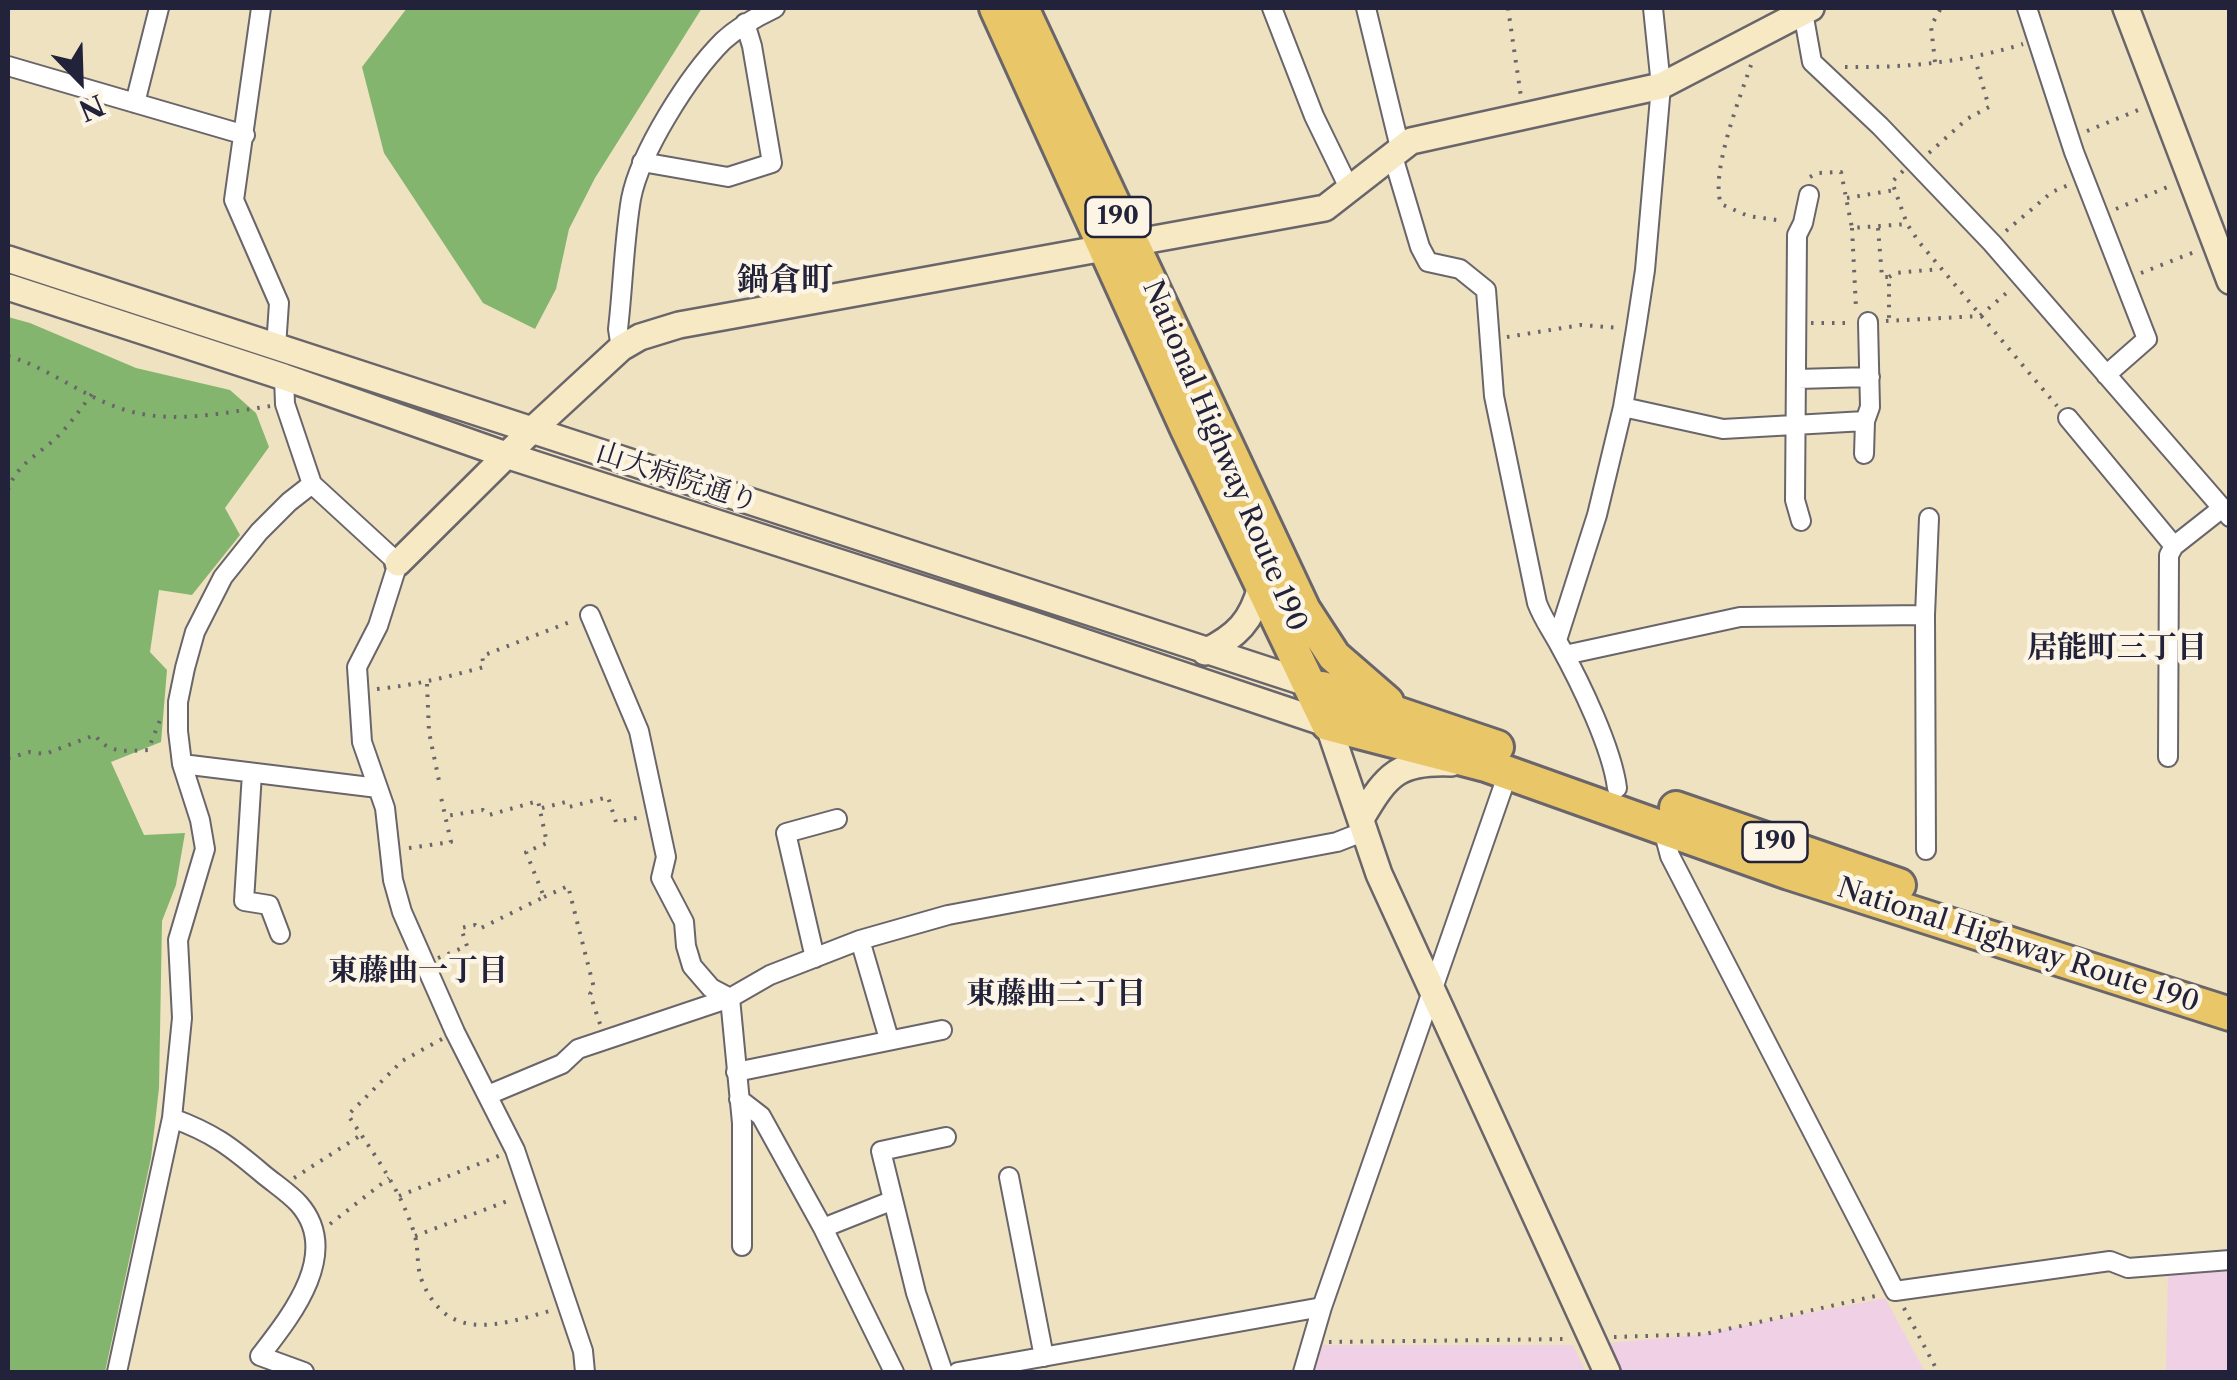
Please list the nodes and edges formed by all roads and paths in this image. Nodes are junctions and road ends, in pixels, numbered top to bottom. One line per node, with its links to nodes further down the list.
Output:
1 (158, 8): 23 (street)
2 (261, 8): 25 (street)
3 (774, 8): 14 (street)
4 (996, 8): 43 (highway, National Highway Route 190 / 190)
5 (1022, 8): 43 (highway, National Highway Route 190 / 190)
6 (1272, 8): 32 (street)
7 (1366, 8): 27 (street)
8 (1508, 8): 24 (path)
9 (1653, 8): 21 (street)
10 (1941, 8): 18 (path)
11 (2027, 8): 15 (street)
12 (2126, 8): 22 (street)
13 (1807, 10): 16 (street); 20 (street)
14 (745, 24): 28 (street); 28 (street)
15 (2037, 40): 17 (path); 26 (street)
16 (1749, 41): 21 (street); 37 (path)
17 (1974, 59): 18 (path); 29 (path)
18 (1935, 62): 20 (path)
19 (8, 66): 23 (street)
20 (1816, 66): 29 (street)
21 (1661, 86): 24 (street); 55 (street)
22 (2161, 101): 26 (path); 30 (street)
23 (134, 103): 25 (street)
24 (1523, 117): 27 (street)
25 (244, 135): 57 (street)
26 (2069, 138): 31 (street)
27 (1396, 151): 32 (street); 56 (street)
28 (642, 162): 58 (street)
29 (1915, 163): 33 (path); 41 (street)
30 (2190, 177): 36 (path); 42 (street)
31 (2084, 178): 36 (street); 41 (path)
32 (1350, 190): 43 (street)
33 (1895, 190): 35 (path); 38 (path)
34 (1809, 194): 35 (path); 37 (street)
35 (1848, 198): 39 (path)
36 (2100, 216): 48 (street)
37 (1804, 224): 54 (street)
38 (1907, 224): 40 (path); 45 (path)
39 (1852, 228): 40 (path); 54 (path)
40 (1878, 228): 46 (path)
41 (1992, 243): 47 (street)
42 (2215, 244): 48 (path); 49 (street)
43 (1117, 245): 58 (street); 70 (highway, National Highway Route 190 / 190); 81 (highway, National Highway Route 190 / 190)
44 (8, 260): 57 (street, 山大病院通り)
45 (1940, 269): 46 (path); 51 (path)
46 (1889, 277): 52 (path)
47 (2022, 279): 51 (path); 60 (street)
48 (2125, 279): 60 (street)
49 (2230, 281)
50 (8, 286): 61 (street, 山大病院通り)
51 (1980, 316): 52 (path); 67 (path)
52 (1889, 321): 53 (path)
53 (1868, 322): 62 (street)
54 (1799, 324): 63 (street)
55 (1636, 330): 56 (path); 66 (street)
56 (1488, 341): 84 (street)
57 (276, 347): 71 (street, 山大病院通り)
58 (621, 348): 71 (street)
59 (8, 356): 64 (path)
60 (2106, 375): 76 (street)
61 (284, 377): 65 (street); 73 (street, 山大病院通り)
62 (1870, 377): 63 (street); 68 (street)
63 (1797, 379): 69 (street)
64 (92, 394): 65 (path); 75 (path)
65 (286, 404): 74 (street)
66 (1623, 407): 69 (street); 84 (street)
67 (2068, 418): 79 (street)
68 (1865, 420): 69 (street); 72 (street)
69 (1796, 424): 78 (street)
70 (1216, 426): 87 (highway, National Highway Route 190 / 190); 90 (highway, 190)
71 (530, 432): 73 (street); 85 (street, 山大病院通り)
72 (1864, 454)
73 (506, 455): 80 (street); 91 (street, 山大病院通り)
74 (312, 484): 80 (street); 89 (street)
75 (8, 490)
76 (2225, 513): 79 (street)
77 (1930, 518): 83 (street)
78 (1801, 521)
79 (2174, 546): 92 (street)
80 (398, 563): 88 (street)
81 (1262, 586): 85 (street); 87 (highway, National Highway Route 190 / 190)
82 (590, 615): 86 (path); 102 (street)
83 (1925, 615): 84 (street); 108 (street)
84 (1561, 648): 99 (street)
85 (1205, 652): 87 (street, 山大病院通り)
86 (427, 684): 88 (path); 97 (path)
87 (1314, 686): 90 (highway, National Highway Route 190 / 190); 91 (highway, 190)
88 (358, 691): 98 (street)
89 (178, 702): 93 (path); 94 (street)
90 (1414, 719): 99 (highway, National Highway Route 190 / 190)
91 (1328, 724): 95 (highway, National Highway Route 190 / 190); 105 (street)
92 (2168, 757)
93 (8, 758)
94 (182, 764): 96 (street); 125 (street)
95 (1497, 769): 105 (street); 106 (highway, National Highway Route 190 / 190); 114 (street)
96 (252, 773): 98 (street); 110 (street)
97 (439, 781)
98 (378, 788): 107 (street)
99 (1617, 788): 115 (highway, National Highway Route 190 / 190)
100 (440, 793): 103 (path)
101 (542, 808): 102 (path); 103 (path); 109 (path)
102 (657, 814): 116 (street)
103 (446, 816): 107 (path)
104 (837, 819): 112 (street)
105 (1364, 824): 111 (street); 114 (street)
106 (1662, 825): 117 (highway, National Highway Route 190 / 190); 140 (street)
107 (389, 850): 113 (street)
108 (1926, 850)
109 (544, 896): 113 (path); 120 (path)
110 (280, 934)
111 (860, 940): 112 (street); 121 (street)
112 (816, 958): 116 (street)
113 (425, 963): 119 (street)
114 (1434, 991): 142 (street); 143 (street)
115 (2230, 995)
116 (730, 998): 120 (street); 122 (street)
117 (2230, 1014)
118 (942, 1030): 121 (street)
119 (455, 1032): 123 (street); 126 (path)
120 (605, 1038): 123 (street)
121 (890, 1039): 122 (street)
122 (736, 1072): 124 (street)
123 (488, 1096): 128 (street)
124 (739, 1099): 135 (street); 138 (street)
125 (172, 1118): 131 (street); 147 (street)
126 (361, 1135): 130 (path); 131 (path)
127 (946, 1137): 134 (street)
128 (515, 1150): 132 (street); 133 (path)
129 (1009, 1177): 145 (street)
130 (390, 1178): 133 (path); 136 (path)
131 (280, 1189): 136 (street)
132 (530, 1192): 137 (path); 141 (street)
133 (398, 1196): 137 (path)
134 (891, 1201): 135 (street); 150 (street)
135 (823, 1228): 149 (street)
136 (315, 1235): 146 (street)
137 (415, 1236): 141 (path)
138 (742, 1246)
139 (2230, 1260): 140 (street)
140 (1895, 1291): 143 (path); 154 (path)
141 (567, 1306): 148 (street)
142 (1322, 1307): 144 (street); 145 (street)
143 (1592, 1338): 144 (path); 153 (street)
144 (1314, 1342): 152 (street)
145 (1044, 1357): 151 (street)
146 (294, 1371)
147 (117, 1372)
148 (585, 1372)
149 (894, 1372)
150 (942, 1372)
151 (958, 1372)
152 (1303, 1372)
153 (1608, 1372)
154 (1938, 1372)

